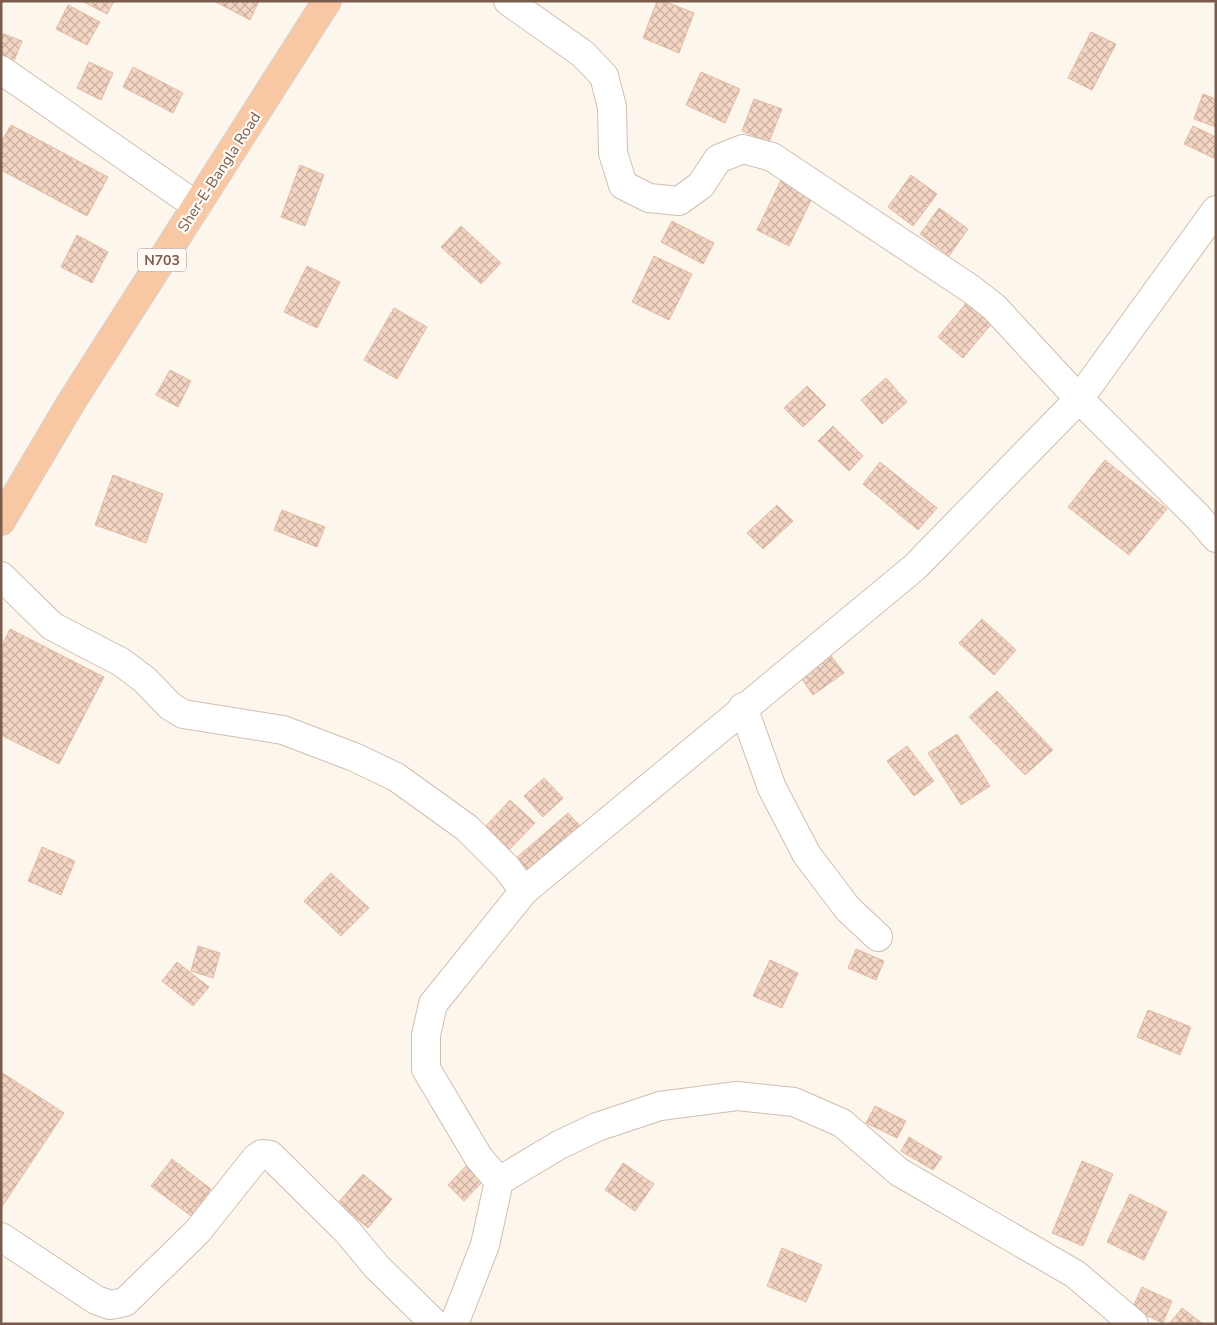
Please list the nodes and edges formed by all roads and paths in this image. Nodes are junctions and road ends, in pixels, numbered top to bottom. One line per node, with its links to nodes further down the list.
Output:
1 (327, 1): 4 (highway, Sher-E-Bangla Road / N703)
2 (508, 1): 6 (street)
3 (1, 70): 4 (street)
4 (197, 206): 7 (highway, Sher-E-Bangla Road / N703)
5 (1216, 210): 6 (street)
6 (1079, 399): 8 (street); 10 (street)
7 (1, 521)
8 (1216, 538)
9 (1, 576): 11 (street)
10 (744, 707): 11 (street); 12 (street)
11 (524, 891): 13 (street)
12 (878, 937)
13 (499, 1181): 16 (street); 17 (street)
14 (1, 1237): 15 (street)
15 (435, 1324)
16 (454, 1324)
17 (1134, 1324)

